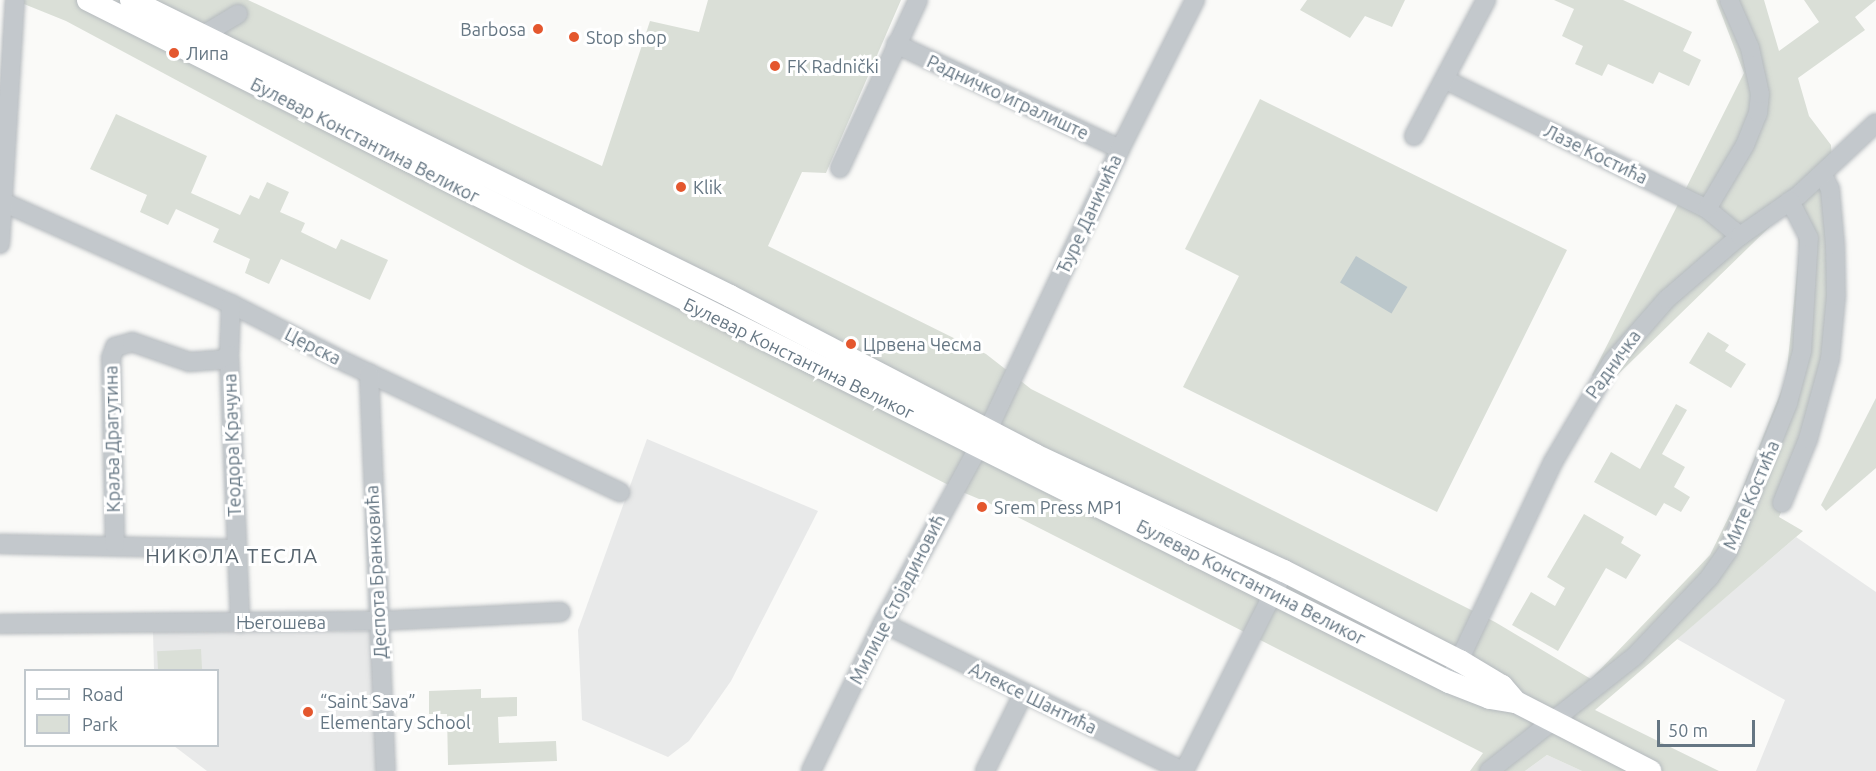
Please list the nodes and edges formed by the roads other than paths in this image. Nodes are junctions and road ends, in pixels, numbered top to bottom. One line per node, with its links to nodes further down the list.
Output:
1 (15, 0): 18 (street)
2 (88, 0): 25 (main road, Булевар Константина Великог)
3 (131, 0): 9 (main road, Булевар Константина Великог)
4 (918, 0): 10 (street)
5 (1196, 0): 14 (street, Ђуре Даничића)
6 (1486, 0): 11 (street)
7 (1729, 0): 19 (street)
8 (238, 14): 9 (street)
9 (203, 35): 25 (main road, Булевар Константина Великог)
10 (896, 44): 14 (street, Радничко игралиште); 15 (street)
11 (1446, 80): 13 (street); 19 (street, Лазе Костића)
12 (1876, 123): 16 (street, Радничка)
13 (1414, 136)
14 (1120, 148): 25 (street, Ђуре Даничића)
15 (840, 168)
16 (1823, 175): 17 (street, Радничка); 27 (street)
17 (1790, 201): 20 (street, Радничка); 42 (street, Мите Костића)
18 (5, 202): 21 (street); 22 (street, Церска)
19 (1707, 209): 20 (street, Лазе Костића)
20 (1740, 236): 38 (street, Радничка)
21 (0, 244)
22 (231, 304): 23 (street, Теодора Крачуна); 24 (street, Церска)
23 (229, 355): 29 (street, Краља Драгутина); 30 (street, Теодора Крачуна)
24 (369, 373): 26 (street, Церска); 34 (street, Деспота Бранковића)
25 (984, 439): 31 (main road, Булевар Константина Великог); 32 (main road, Булевар Константина Великог); 37 (street, Милице Стојадиновић)
26 (620, 492)
27 (1782, 503)
28 (0, 544): 29 (street)
29 (115, 545): 30 (street)
30 (236, 549): 35 (street, Теодора Крачуна)
31 (1284, 571): 32 (street); 38 (main road, Булевар Константина Великог)
32 (1274, 591): 39 (main road, Булевар Константина Великог); 46 (street)
33 (561, 612): 34 (street, Његошева)
34 (378, 621): 35 (street, Његошева); 43 (street, Деспота Бранковића)
35 (240, 622): 36 (street, Његошева)
36 (0, 624)
37 (883, 624): 40 (street, Алексе Шантића); 44 (street, Милице Стојадиновић)
38 (1460, 661): 39 (street, Радничка); 41 (main road, Булевар Константина Великог)
39 (1449, 682): 41 (main road, Булевар Константина Великог)
40 (1023, 694): 45 (street); 46 (street, Алексе Шантића)
41 (1516, 702): 42 (main road, Булевар Константина Великог)
42 (1549, 720): 47 (street, Мите Костића); 48 (main road, Булевар Константина Великог)
43 (386, 771)
44 (811, 771)
45 (985, 771)
46 (1184, 771)
47 (1489, 771)
48 (1650, 771)

